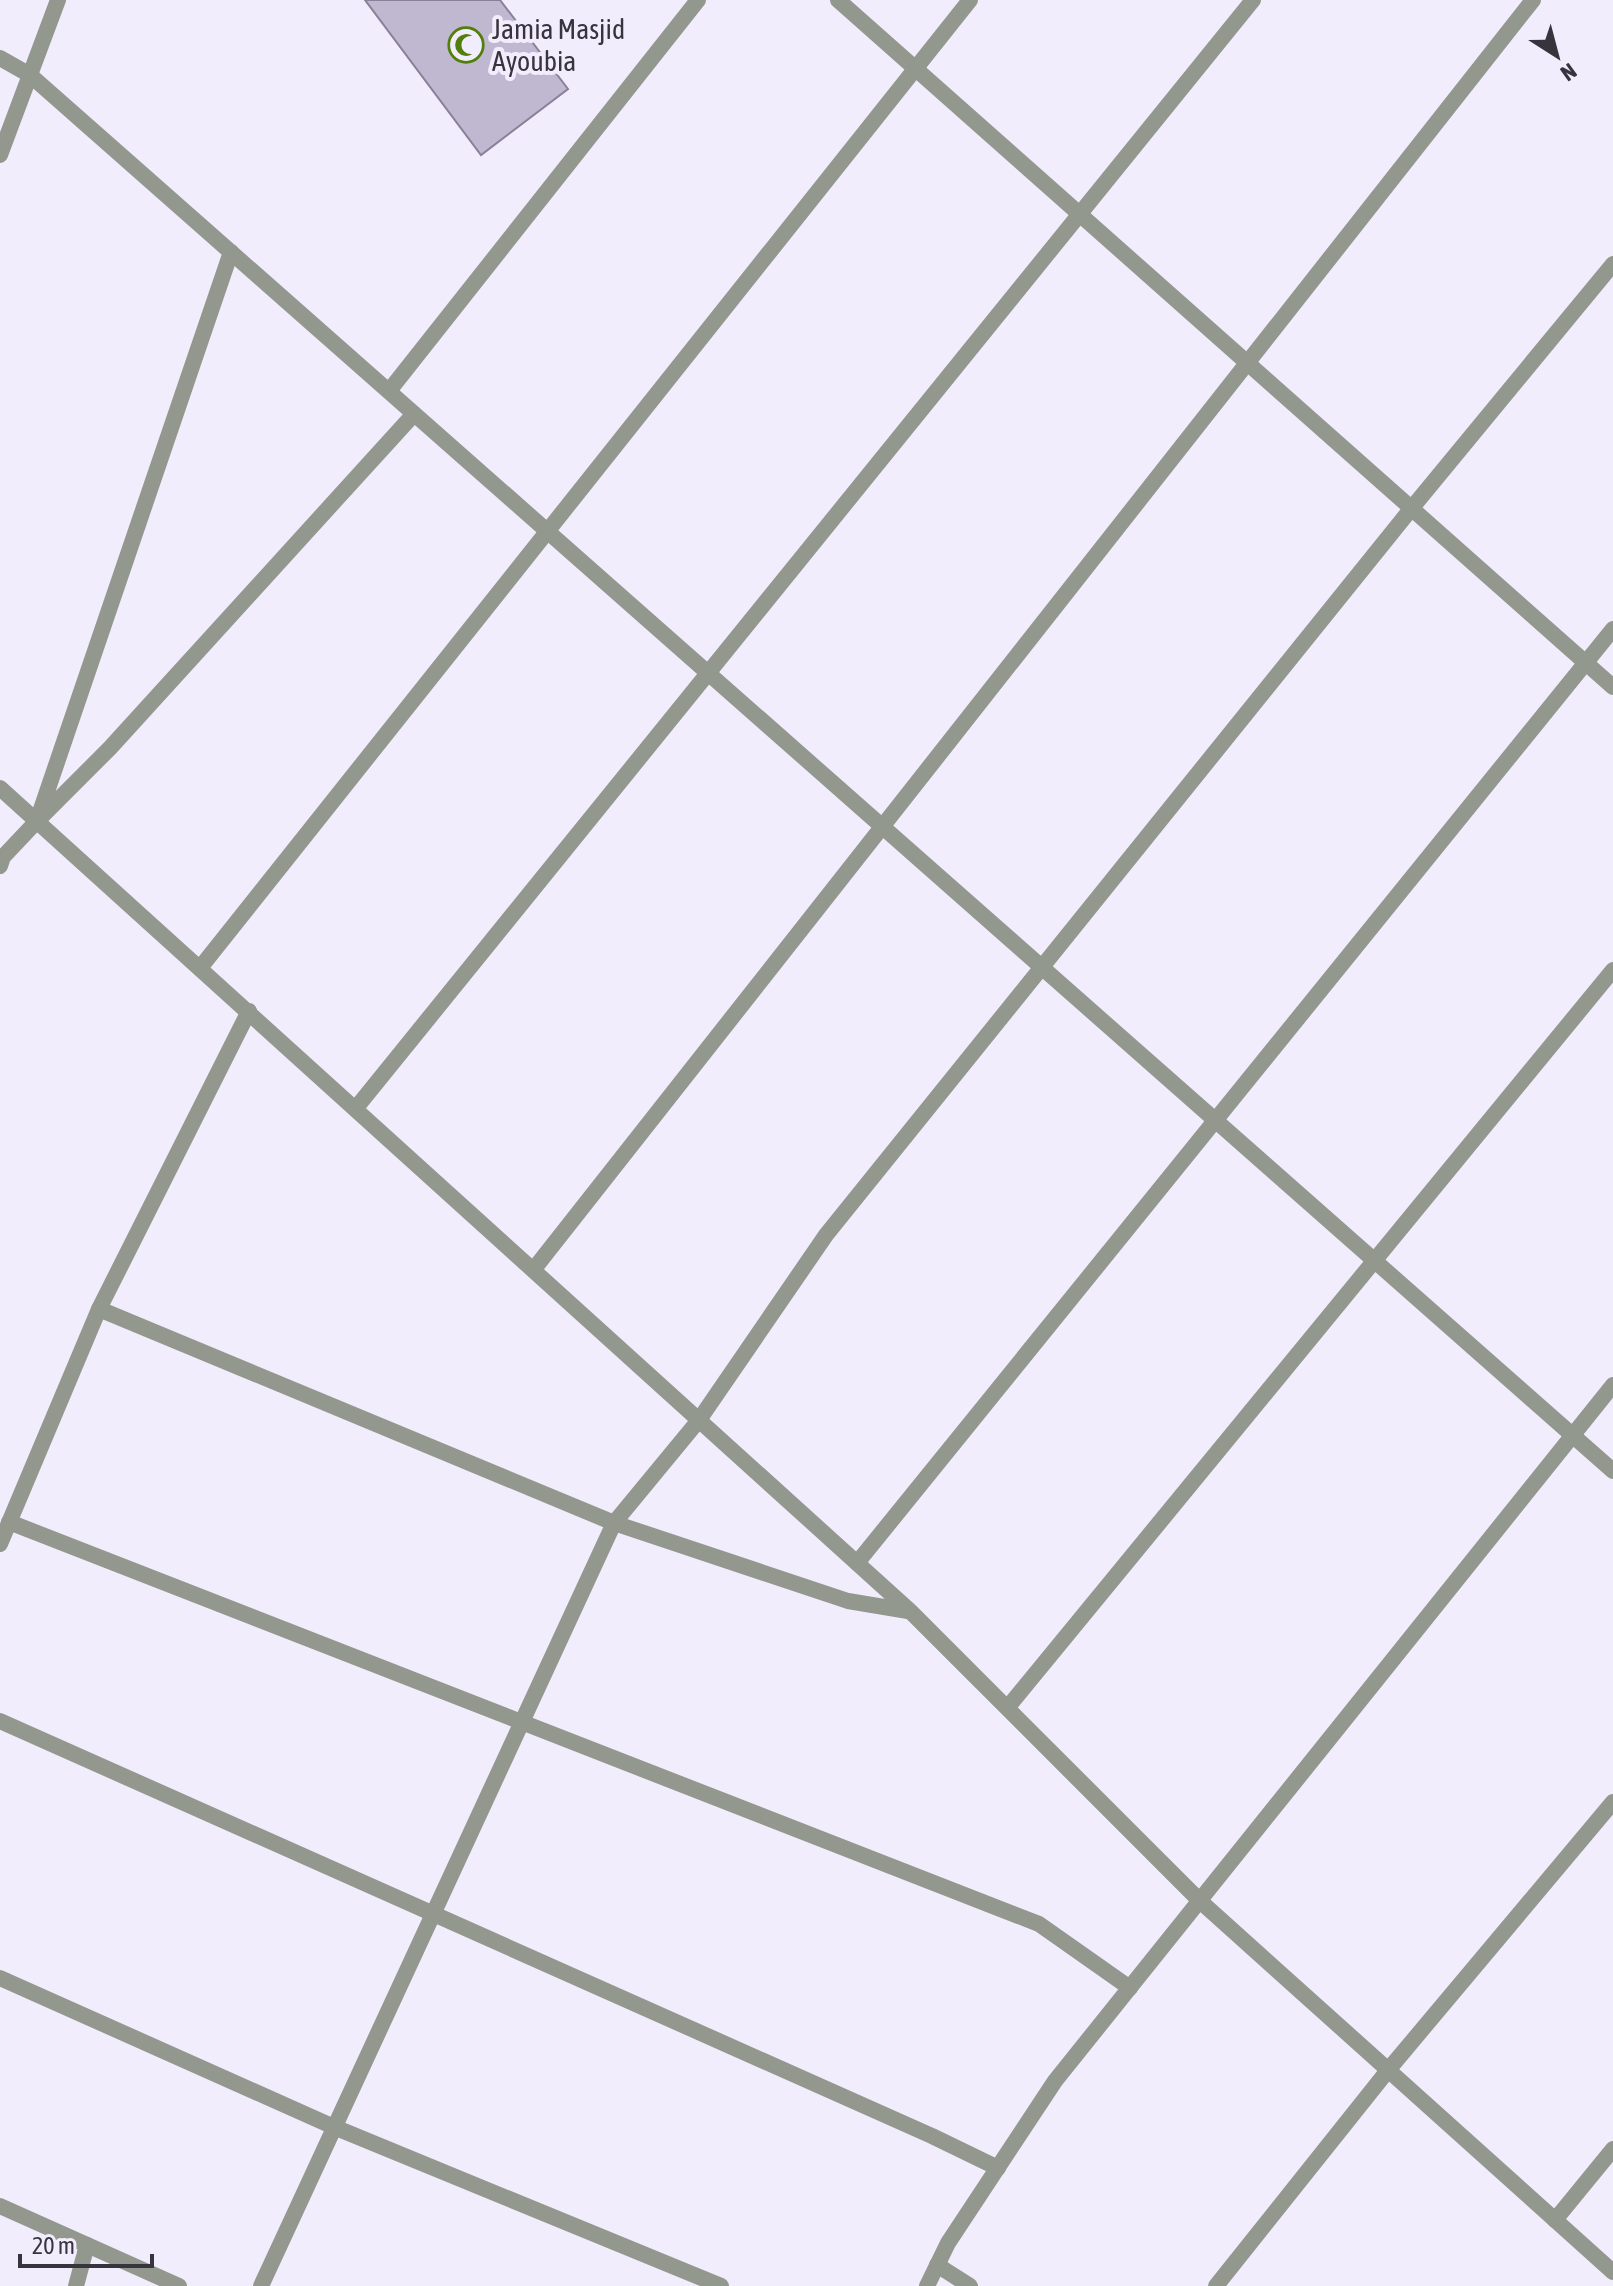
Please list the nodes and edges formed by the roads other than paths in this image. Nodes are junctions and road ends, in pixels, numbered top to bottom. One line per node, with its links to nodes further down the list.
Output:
1 (58, 0): 9 (street)
2 (698, 0): 15 (street)
3 (838, 0): 8 (street)
4 (970, 0): 8 (street)
5 (1253, 0): 11 (street)
6 (1533, 0): 14 (street)
7 (0, 58): 9 (street)
8 (916, 69): 11 (street); 18 (street)
9 (30, 75): 10 (street); 12 (street)
10 (0, 155)
11 (1079, 215): 14 (street); 21 (street)
12 (231, 252): 15 (street); 24 (street)
13 (1613, 264): 17 (street)
14 (1247, 363): 17 (street); 25 (street)
15 (389, 391): 16 (street)
16 (414, 414): 18 (street); 24 (street)
17 (1411, 509): 20 (street); 27 (street)
18 (548, 531): 21 (street); 28 (street)
19 (1613, 629): 20 (street)
20 (1585, 663): 22 (street); 32 (street)
21 (708, 673): 25 (street); 31 (street)
22 (1613, 687)
23 (0, 788): 24 (street)
24 (37, 821): 26 (street); 28 (street)
25 (883, 826): 27 (street); 34 (street)
26 (0, 866)
27 (1042, 966): 32 (street); 37 (street)
28 (200, 968): 30 (street)
29 (1613, 970): 33 (street)
30 (249, 1011): 31 (street); 35 (street)
31 (356, 1108): 34 (street)
32 (1216, 1120): 33 (street); 43 (street)
33 (1375, 1260): 38 (street); 45 (street)
34 (534, 1269): 37 (street)
35 (99, 1309): 40 (street); 41 (street)
36 (1613, 1385): 38 (street)
37 (699, 1420): 41 (street); 43 (street)
38 (1574, 1435): 39 (street); 49 (street)
39 (1613, 1471)
40 (9, 1522): 42 (street); 47 (street)
41 (614, 1523): 44 (street); 47 (street)
42 (0, 1544)
43 (857, 1563): 44 (street)
44 (910, 1611): 45 (street)
45 (1008, 1707): 49 (street)
46 (0, 1721): 50 (street)
47 (522, 1722): 50 (street); 52 (street)
48 (1613, 1802): 53 (street)
49 (1200, 1901): 52 (street); 53 (street)
50 (432, 1915): 54 (street); 56 (street)
51 (0, 1978): 54 (street)
52 (1130, 1988): 56 (street)
53 (1389, 2069): 58 (street); 68 (street)
54 (334, 2127): 64 (street); 65 (street)
55 (1613, 2149): 58 (street)
56 (998, 2168): 60 (street)
57 (0, 2206): 59 (street)
58 (1555, 2220): 61 (street)
59 (87, 2245): 62 (street); 63 (street)
60 (937, 2265): 66 (street); 67 (street)
61 (1613, 2272)
62 (76, 2286)
63 (179, 2286)
64 (261, 2286)
65 (721, 2286)
66 (927, 2286)
67 (970, 2286)
68 (1216, 2286)

